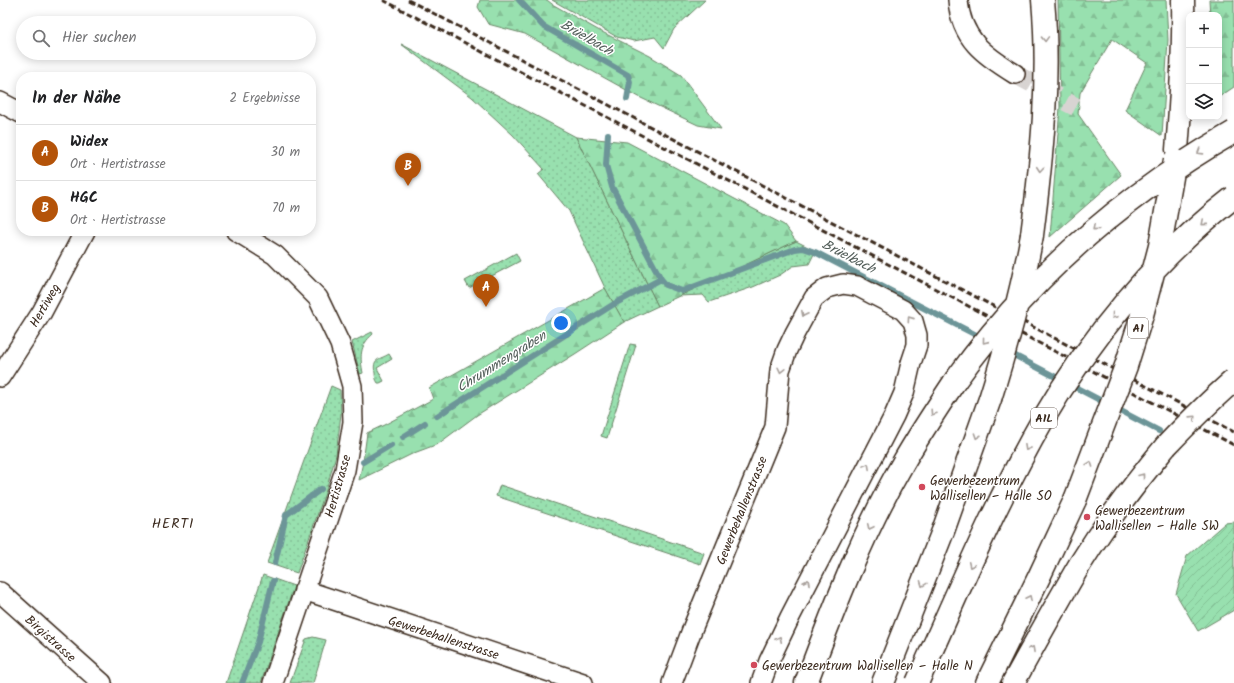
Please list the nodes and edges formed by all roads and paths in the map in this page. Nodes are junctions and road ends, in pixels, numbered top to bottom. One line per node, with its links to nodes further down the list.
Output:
1 (958, 0): 4 (street)
2 (1043, 0): 21 (highway, one-way to 21, bridge)
3 (1184, 0): 23 (highway, A1, one-way to 3, bridge)
4 (1015, 74)
5 (0, 102): 6 (street)
6 (16, 110)
7 (1234, 132): 20 (highway, one-way to 20, bridge)
8 (1234, 197): 22 (highway, A1L, one-way to 22, bridge)
9 (82, 236): 11 (street, Hertiweg)
10 (244, 236): 13 (street, Hertistrasse)
11 (0, 377)
12 (1234, 380): 24 (highway, one-way to 12, bridge)
13 (304, 590): 16 (street, Hertistrasse); 17 (street, Gewerbehallenstrasse)
14 (0, 592): 15 (street, Birgistrasse)
15 (102, 683)
16 (273, 683)
17 (583, 683)
18 (672, 683): 19 (street, Gewerbehallenstrasse, one-way to 18)
19 (761, 683)
20 (806, 683)
21 (883, 683)
22 (917, 683)
23 (987, 683)
24 (1013, 683)

